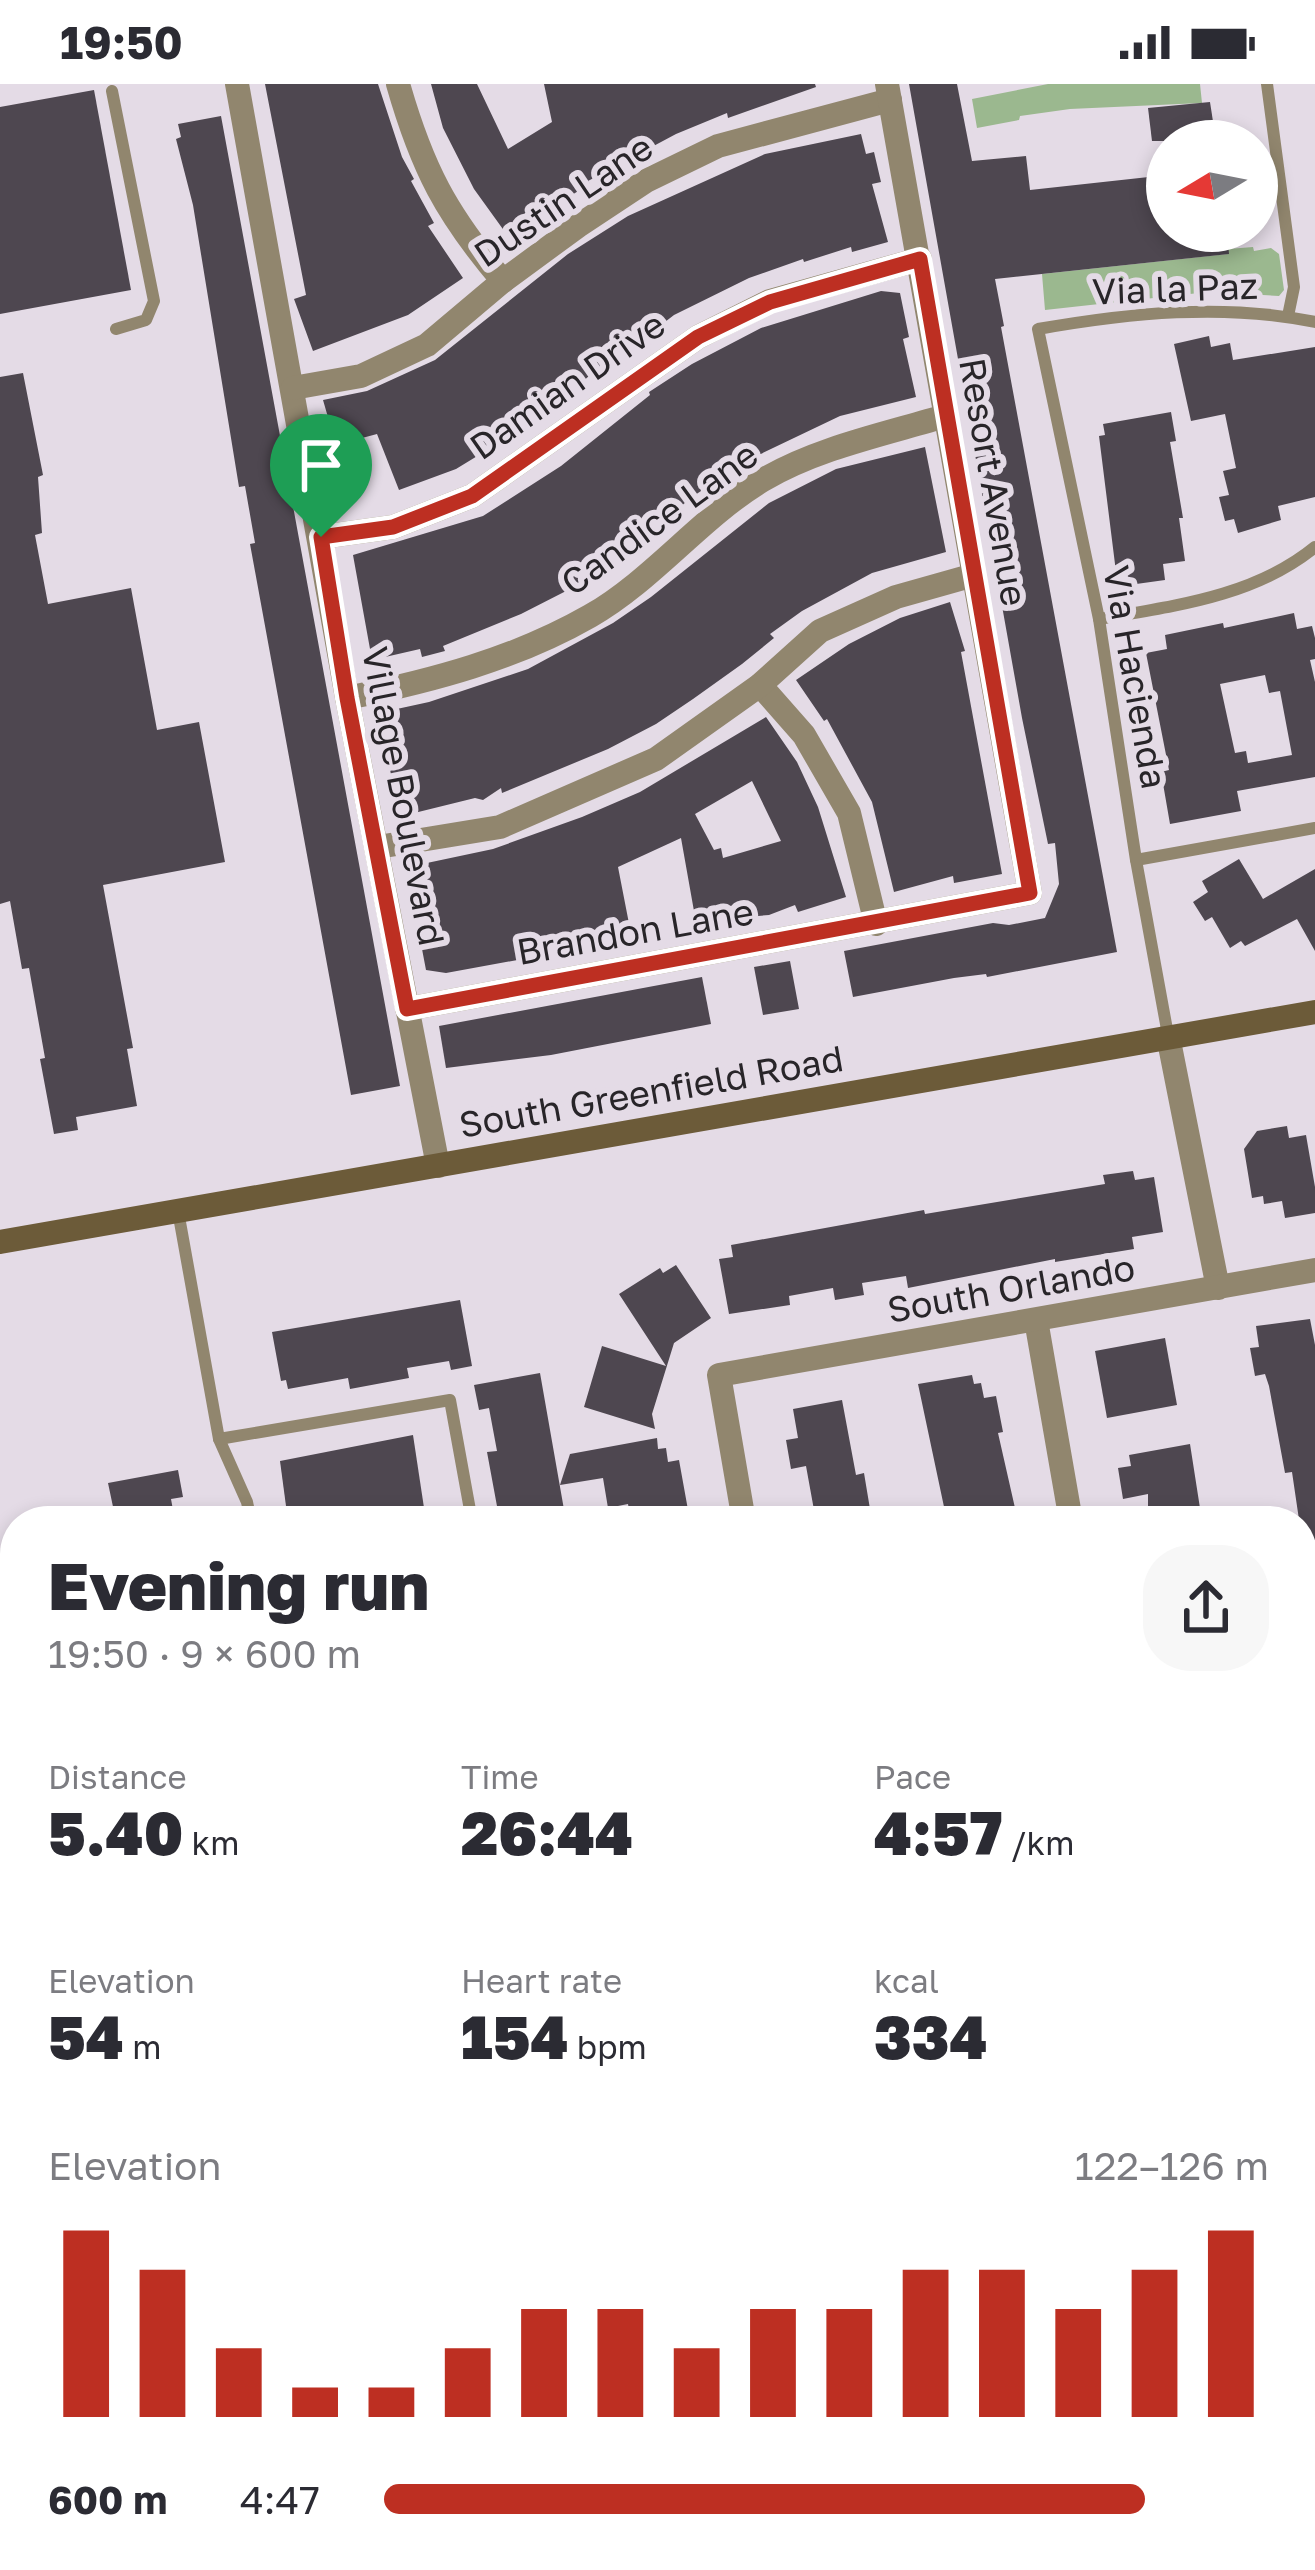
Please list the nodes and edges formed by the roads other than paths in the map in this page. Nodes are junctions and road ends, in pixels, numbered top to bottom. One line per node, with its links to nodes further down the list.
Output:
1 (237, 84): 12 (street, Village Boulevard)
2 (398, 84): 7 (street)
3 (1267, 84): 8 (lane)
4 (112, 92): 10 (lane)
5 (888, 92): 6 (street, Resort Avenue); 7 (street, Dustin Lane)
6 (920, 259): 13 (street, Resort Avenue); 14 (street, Damian Drive)
7 (502, 281): 12 (street, Dustin Lane)
8 (1288, 316): 9 (lane, Via la Paz); 11 (lane, Via la Paz)
9 (1315, 322)
10 (116, 329)
11 (1038, 329): 17 (lane, Via Hacienda)
12 (292, 388): 14 (street, Village Boulevard)
13 (945, 416): 16 (street, Resort Avenue); 19 (street, Candice Lane)
14 (321, 537): 19 (street, Village Boulevard)
15 (1315, 547): 17 (lane)
16 (974, 575): 18 (street); 23 (street, Resort Avenue)
17 (1099, 619): 22 (lane, Via Hacienda)
18 (760, 685): 21 (street); 24 (street)
19 (347, 698): 21 (street, Village Boulevard)
20 (1315, 828): 22 (lane)
21 (378, 847): 25 (street, Village Boulevard)
22 (1136, 860): 27 (lane, Via Hacienda)
23 (1030, 893): 24 (street, Brandon Lane)
24 (876, 924): 25 (street, Brandon Lane)
25 (407, 1009): 28 (street, Village Boulevard)
26 (1315, 1012): 27 (main road, South Greenfield Road)
27 (1168, 1036): 28 (main road, South Greenfield Road); 32 (street)
28 (438, 1166): 29 (main road, South Greenfield Road)
29 (178, 1211): 30 (main road, South Greenfield Road); 34 (lane)
30 (0, 1242)
31 (1315, 1270): 32 (street, South Orlando)
32 (1218, 1288): 33 (street, South Orlando)
33 (1036, 1320): 37 (street, South Orlando); 38 (street)
34 (220, 1439): 35 (lane); 36 (lane)
35 (248, 1506)
36 (469, 1506)
37 (741, 1506)
38 (1068, 1506)

